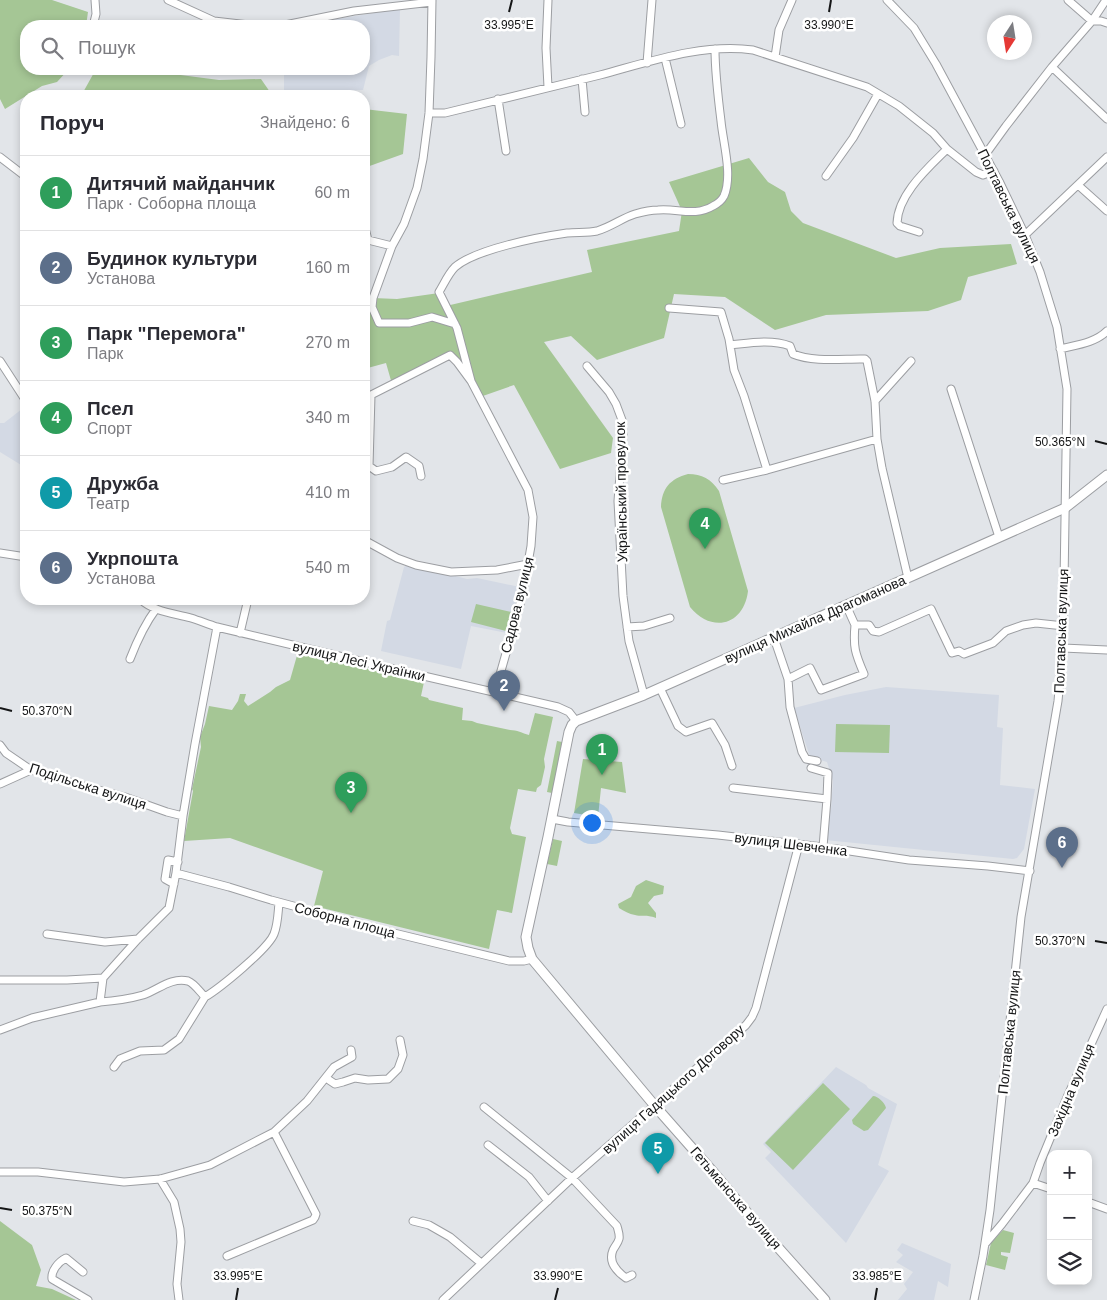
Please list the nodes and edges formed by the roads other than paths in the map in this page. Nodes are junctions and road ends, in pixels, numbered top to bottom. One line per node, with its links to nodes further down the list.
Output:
1 (95, 0): 12 (street)
2 (168, 0): 11 (street)
3 (188, 0): 11 (street)
4 (548, 0): 23 (street)
5 (652, 0): 20 (street)
6 (792, 0): 18 (street)
7 (887, 0): 32 (street, Полтавська вулиця)
8 (1068, 0): 15 (street)
9 (1106, 0): 15 (street)
10 (432, 1): 14 (street); 27 (street)
11 (187, 9): 13 (street)
12 (94, 20)
13 (212, 20)
14 (313, 20)
15 (1092, 21): 16 (street); 21 (street)
16 (1107, 23)
17 (715, 49): 18 (street); 19 (street); 45 (street, Садова вулиця)
18 (775, 57): 24 (street)
19 (665, 58): 20 (street); 29 (street)
20 (647, 63): 22 (street)
21 (1052, 67): 28 (street); 32 (street)
22 (582, 79): 23 (street); 26 (street)
23 (548, 87): 25 (street)
24 (878, 94): 30 (street); 37 (street)
25 (498, 99): 27 (street); 31 (street)
26 (585, 112)
27 (429, 114): 43 (street)
28 (1107, 119)
29 (681, 124)
30 (947, 149): 35 (street); 40 (street)
31 (506, 151)
32 (985, 156): 35 (street, Полтавська вулиця)
33 (0, 157): 36 (street)
34 (1107, 157): 38 (street)
35 (994, 171): 41 (street, Полтавська вулиця)
36 (20, 172)
37 (826, 176)
38 (1078, 185): 39 (street); 41 (street)
39 (1107, 211)
40 (919, 232)
41 (1025, 235): 48 (street, Полтавська вулиця)
42 (370, 240): 43 (street)
43 (392, 246): 45 (street)
44 (669, 308): 47 (street)
45 (456, 324): 52 (street, Садова вулиця)
46 (1107, 331): 48 (street)
47 (730, 345): 56 (street); 59 (street)
48 (1060, 350): 63 (street, Полтавська вулиця)
49 (0, 361): 54 (street)
50 (911, 361): 56 (street)
51 (587, 366): 78 (street, Український провулок)
52 (471, 381): 55 (street, Садова вулиця); 68 (street, Садова вулиця)
53 (951, 389): 64 (street)
54 (20, 392)
55 (370, 395)
56 (875, 400): 57 (street)
57 (877, 439): 59 (street); 69 (street)
58 (370, 467): 61 (street)
59 (767, 470): 62 (street)
60 (1107, 475): 63 (street, вулиця Михайла Драгоманова)
61 (421, 476)
62 (723, 480)
63 (1065, 508): 64 (street, вулиця Михайла Драгоманова); 76 (street, Полтавська вулиця)
64 (999, 537): 69 (street, вулиця Михайла Драгоманова)
65 (370, 543): 68 (street)
66 (0, 553): 67 (street)
67 (20, 556)
68 (528, 564): 86 (street, Садова вулиця)
69 (908, 578): 72 (street, вулиця Михайла Драгоманова)
70 (147, 605): 73 (street, вулиця Лесі Українки)
71 (247, 605): 79 (street)
72 (846, 605): 75 (street); 80 (street, вулиця Михайла Драгоманова)
73 (156, 609): 77 (street, вулиця Лесі Українки); 83 (street)
74 (670, 618): 78 (street)
75 (855, 625): 76 (street); 84 (street)
76 (1064, 626): 81 (street, Полтавська вулиця)
77 (217, 627): 79 (street, вулиця Лесі Українки); 98 (street)
78 (627, 628): 87 (street, Український провулок)
79 (240, 633): 86 (street, вулиця Лесі Українки)
80 (774, 638): 84 (street); 85 (street, вулиця Михайла Драгоманова)
81 (1064, 648): 82 (street); 103 (street, Полтавська вулиця)
82 (1107, 650)
83 (130, 659)
84 (788, 679): 91 (street)
85 (660, 688): 87 (street, вулиця Михайла Драгоманова); 92 (street)
86 (495, 692): 88 (street, вулиця Лесі Українки)
87 (644, 695): 88 (street, вулиця Михайла Драгоманова)
88 (576, 721): 99 (street)
89 (0, 745): 90 (street, Подільська вулиця)
90 (3, 752): 94 (street, Подільська вулиця)
91 (817, 760)
92 (732, 766)
93 (811, 768): 97 (street)
94 (31, 770): 95 (street); 98 (street, Подільська вулиця)
95 (0, 784)
96 (733, 788): 97 (street)
97 (827, 799): 101 (street)
98 (183, 816): 102 (street)
99 (552, 819): 100 (street, вулиця Шевченка); 109 (street)
100 (799, 844): 101 (street, вулиця Шевченка); 120 (street, вулиця Гадяцького Договору)
101 (823, 847): 103 (street, вулиця Шевченка)
102 (178, 862): 104 (street); 105 (street)
103 (1030, 871): 133 (street, Полтавська вулиця)
104 (176, 873): 105 (street); 106 (street, Соборна площа)
105 (174, 884): 108 (street)
106 (279, 902): 109 (street, Соборна площа); 112 (street)
107 (47, 934): 108 (street)
108 (138, 939): 110 (street)
109 (532, 959): 120 (street, Гетьманська вулиця)
110 (103, 978): 111 (street); 113 (street)
111 (0, 980)
112 (205, 997): 113 (street); 118 (street)
113 (100, 1002): 115 (street)
114 (1107, 1009): 127 (street, Західна вулиця)
115 (0, 1030)
116 (400, 1040): 119 (street)
117 (351, 1050): 119 (street)
118 (114, 1067)
119 (326, 1078): 122 (street)
120 (655, 1106): 125 (street, вулиця Гадяцького Договору); 141 (street, Гетьманська вулиця)
121 (484, 1107): 125 (street)
122 (274, 1132): 126 (street); 134 (street)
123 (488, 1146): 129 (street)
124 (0, 1172): 126 (street)
125 (572, 1178): 129 (street, вулиця Гадяцького Договору); 137 (street)
126 (160, 1179): 139 (street)
127 (1034, 1183): 128 (street); 133 (street, Західна вулиця)
128 (1047, 1188)
129 (548, 1201): 135 (street, вулиця Гадяцького Договору)
130 (1092, 1203): 131 (street)
131 (1107, 1209)
132 (413, 1221): 135 (street)
133 (985, 1244): 142 (street, Полтавська вулиця)
134 (227, 1256)
135 (480, 1263): 140 (street, вулиця Гадяцького Договору)
136 (83, 1272): 138 (street)
137 (632, 1275)
138 (88, 1300)
139 (179, 1300)
140 (443, 1300)
141 (825, 1300)
142 (974, 1300)

